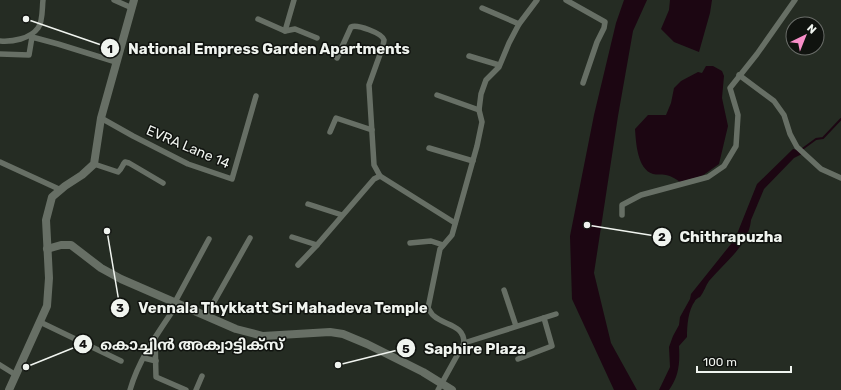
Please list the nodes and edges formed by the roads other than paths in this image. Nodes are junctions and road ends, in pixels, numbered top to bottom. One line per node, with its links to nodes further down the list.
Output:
1 (43, 0): 13 (street)
2 (114, 0): 7 (street)
3 (294, 0): 11 (street)
4 (537, 0): 10 (street)
5 (566, 0): 20 (street)
6 (795, 0): 19 (street)
7 (133, 4): 17 (main road)
8 (482, 8): 10 (street)
9 (258, 20): 11 (street)
10 (519, 24): 18 (street)
11 (285, 32): 12 (street)
12 (317, 38)
13 (0, 40)
14 (0, 54): 17 (street)
15 (469, 56): 18 (street)
16 (337, 58): 25 (street)
17 (116, 62): 24 (main road)
18 (499, 65): 23 (street)
19 (739, 75): 32 (street); 37 (street)
20 (583, 82)
21 (437, 95): 23 (street)
22 (256, 96): 24 (street, EVRA Lane 14)
23 (479, 110): 28 (street)
24 (101, 118): 30 (main road)
25 (372, 130): 26 (street); 31 (street)
26 (330, 132)
27 (430, 148): 28 (street)
28 (473, 161): 38 (street)
29 (0, 162): 34 (street)
30 (94, 164): 33 (street); 34 (main road)
31 (380, 176): 36 (street); 38 (street)
32 (841, 178)
33 (163, 183)
34 (61, 190): 45 (main road)
35 (308, 204): 36 (street)
36 (342, 215): 44 (street)
37 (622, 215)
38 (455, 223): 43 (street)
39 (292, 237): 44 (street)
40 (250, 238): 50 (street)
41 (209, 239): 48 (street)
42 (410, 243): 43 (street)
43 (444, 245): 55 (street)
44 (317, 246): 46 (street)
45 (47, 249): 48 (main road); 52 (main road)
46 (298, 265)
47 (504, 290): 53 (street)
48 (176, 303): 50 (main road); 54 (street)
49 (556, 314): 51 (street)
50 (206, 316): 63 (main road)
51 (544, 318): 53 (street); 57 (street)
52 (40, 322): 58 (street); 61 (main road)
53 (516, 326): 55 (street)
54 (155, 338): 56 (street); 59 (street)
55 (464, 343): 63 (street)
56 (144, 358): 59 (street); 65 (street)
57 (518, 358)
58 (121, 361)
59 (156, 361): 66 (street)
60 (0, 365): 61 (street)
61 (16, 375): 64 (main road)
62 (202, 376): 67 (street)
63 (440, 387): 68 (main road)
64 (9, 390)
65 (130, 390)
66 (184, 390)
67 (196, 390)
68 (452, 390)

